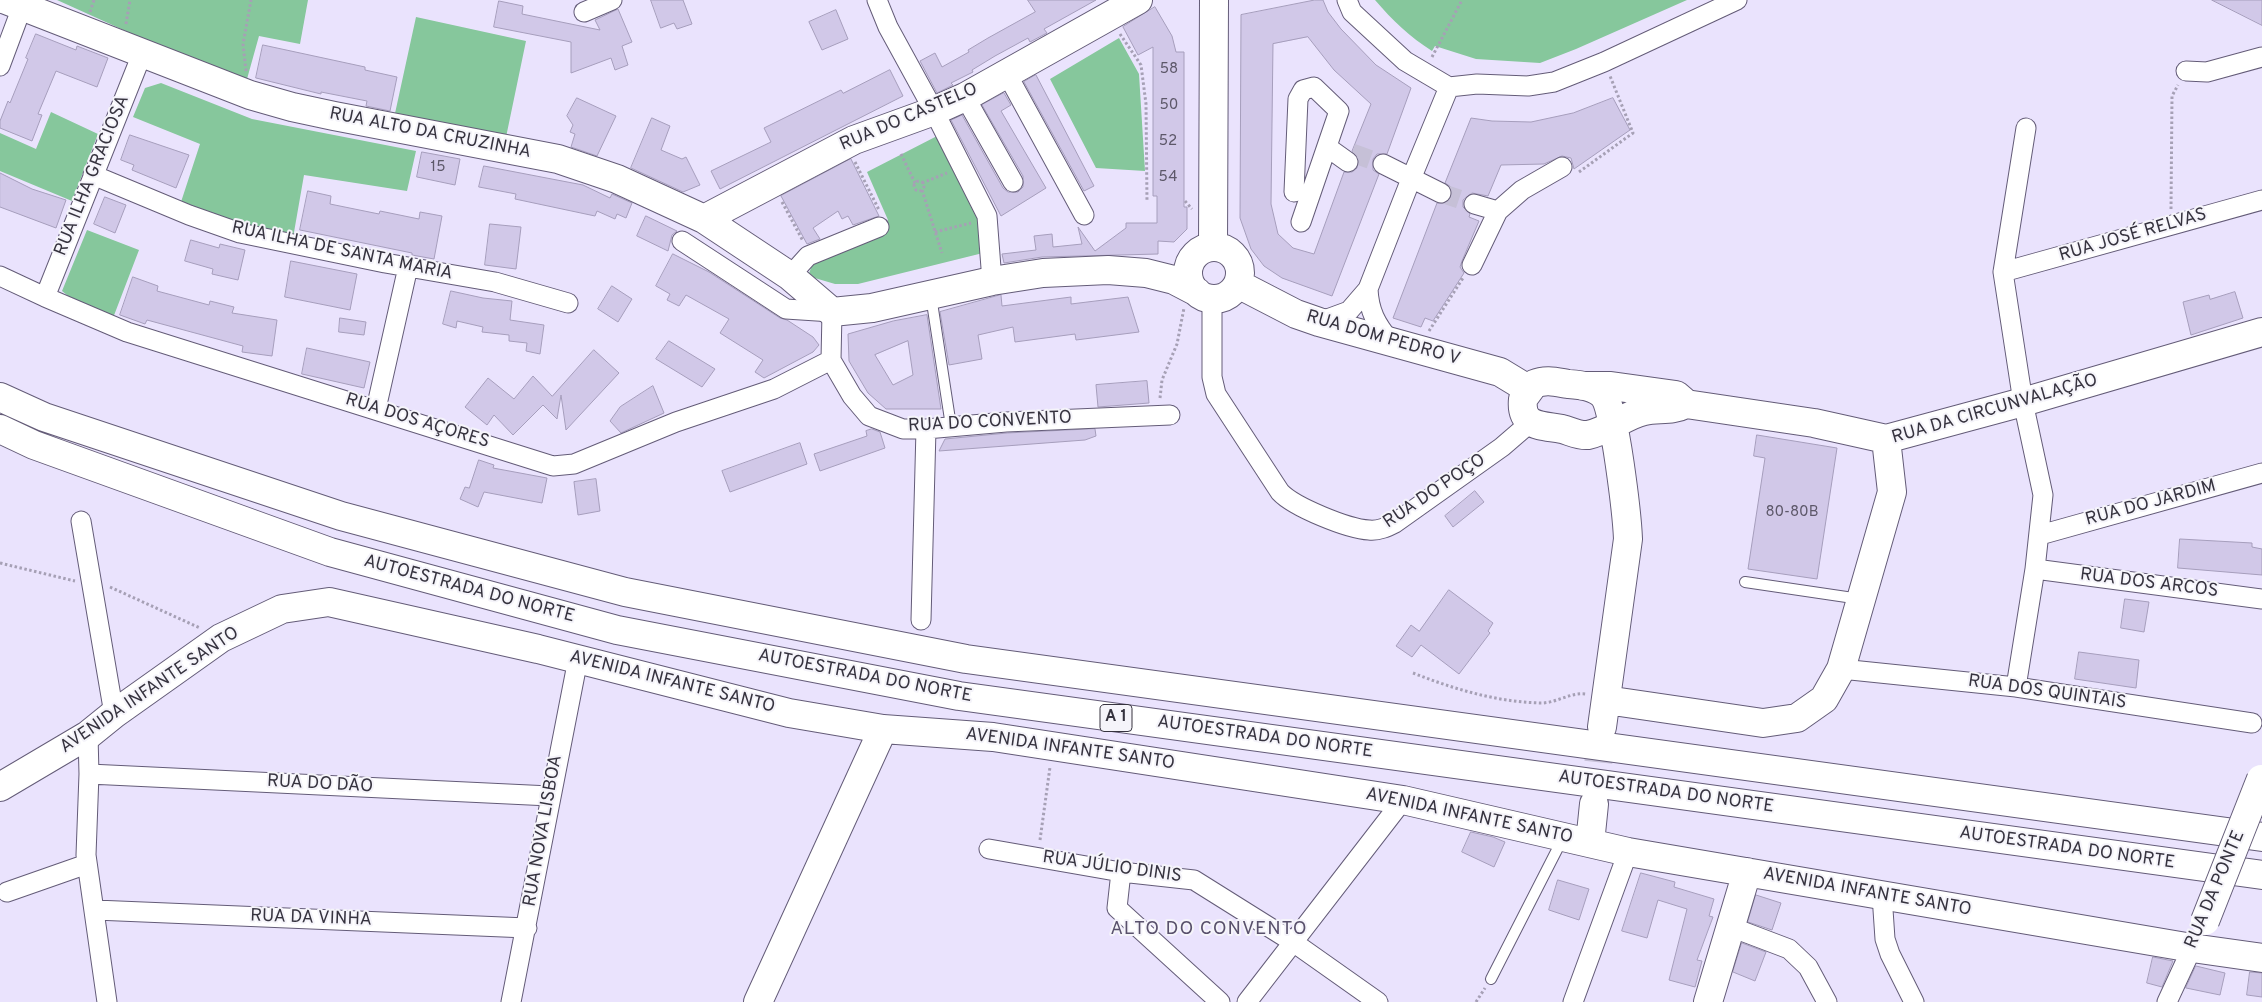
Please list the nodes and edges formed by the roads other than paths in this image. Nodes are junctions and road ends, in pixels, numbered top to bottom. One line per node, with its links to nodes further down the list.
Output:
1 (612, 0): 8 (street)
2 (877, 0): 16 (street)
3 (1138, 0): 13 (main road, RUA DO CASTELO)
4 (1737, 0): 14 (street)
5 (14, 4): 9 (main road, RUA ALTO DA CRUZINHA); 11 (street)
6 (1209, 5): 35 (main road)
7 (1349, 6): 14 (street)
8 (584, 12)
9 (142, 54): 22 (street, RUA ILHA GRACIOSA); 31 (main road, RUA ALTO DA CRUZINHA)
10 (2262, 57): 12 (street)
11 (0, 66)
12 (2186, 71)
13 (1006, 74): 15 (main road, RUA DO CASTELO); 30 (street)
14 (1449, 87): 23 (street)
15 (965, 97): 16 (main road, RUA DO CASTELO); 24 (street)
16 (934, 111): 31 (main road, RUA DO CASTELO); 41 (street)
17 (2026, 128): 38 (street)
18 (1327, 147): 19 (street); 25 (street); 32 (street)
19 (1350, 157)
20 (1562, 167): 29 (street)
21 (1381, 169): 23 (street)
22 (94, 175): 37 (street, RUA ILHA DE SANTA MARIA); 46 (street, RUA ILHA GRACIOSA)
23 (1405, 176): 26 (street); 43 (street)
24 (1013, 182)
25 (1294, 192)
26 (1441, 193)
27 (2262, 200): 38 (street, RUA JOSÉ RELVAS)
28 (1474, 204): 29 (street)
29 (1498, 211): 36 (street)
30 (1084, 215)
31 (704, 219): 40 (main road, RUA ALTO DA CRUZINHA)
32 (1301, 222)
33 (879, 227): 40 (street)
34 (682, 241): 48 (street)
35 (1213, 246): 42 (main road); 44 (main road)
36 (1472, 265)
37 (408, 267): 47 (street, RUA ILHA DE SANTA MARIA); 58 (street)
38 (2004, 272): 56 (street)
39 (0, 276): 46 (street, RUA DOS AÇORES)
40 (790, 276): 48 (main road, RUA ALTO DA CRUZINHA)
41 (992, 281): 44 (main road); 45 (main road)
42 (1238, 284): 44 (main road); 49 (main road, RUA DOM PEDRO V)
43 (1368, 289): 49 (street); 51 (street)
44 (1200, 293): 61 (street, RUA DO POÇO)
45 (931, 295): 48 (main road); 62 (lane)
46 (45, 298): 58 (street, RUA DOS AÇORES)
47 (568, 303)
48 (832, 312): 52 (street)
49 (1319, 322): 51 (main road, RUA DOM PEDRO V)
50 (2262, 332): 56 (main road, RUA DA CIRCUNVALAÇÃO)
51 (1390, 341): 54 (main road, RUA DOM PEDRO V)
52 (831, 360): 58 (street, RUA DOS AÇORES); 64 (street, RUA DO CONVENTO)
53 (1583, 386): 54 (main road); 57 (main road); 60 (main road)
54 (1528, 389): 61 (main road)
55 (0, 397): 92 (main road, AUTOESTRADA DO NORTE / A 1)
56 (2023, 402): 66 (main road, RUA DA CIRCUNVALAÇÃO); 70 (street)
57 (1686, 404): 60 (main road); 66 (main road)
58 (376, 409)
59 (1164, 415): 62 (street, RUA DO CONVENTO)
60 (1607, 421): 65 (main road); 68 (main road)
61 (1531, 422): 65 (main road)
62 (951, 426): 64 (street, RUA DO CONVENTO)
63 (0, 429): 99 (main road, AUTOESTRADA DO NORTE / A 1)
64 (926, 429): 75 (street)
65 (1570, 431): 68 (main road)
66 (1886, 439): 73 (main road, RUA DA CIRCUNVALAÇÃO)
67 (2262, 473): 70 (street, RUA DO JARDIM)
68 (1622, 482): 79 (main road)
69 (81, 521): 80 (street)
70 (2040, 534): 71 (street)
71 (2035, 569): 74 (street, RUA DOS ARCOS); 78 (street)
72 (1744, 582): 73 (lane)
73 (1861, 599): 77 (main road, RUA DA CIRCUNVALAÇÃO)
74 (2262, 599)
75 (920, 620)
76 (578, 659): 80 (main road, AVENIDA INFANTE SANTO); 83 (main road, AVENIDA INFANTE SANTO); 88 (street, RUA NOVA LISBOA)
77 (1841, 669): 78 (street, RUA DOS QUINTAIS); 79 (main road, RUA DA CIRCUNVALAÇÃO)
78 (2016, 687): 81 (street, RUA DOS QUINTAIS)
79 (1606, 700): 82 (main road)
80 (114, 714): 84 (main road, AVENIDA INFANTE SANTO)
81 (2252, 723)
82 (1602, 727)
83 (883, 730): 89 (main road, AVENIDA INFANTE SANTO); 111 (main road)
84 (88, 735): 85 (street); 87 (main road, AVENIDA INFANTE SANTO)
85 (90, 774): 88 (street, RUA DO DÃO); 96 (street)
86 (2262, 778): 106 (main road, RUA DA PONTE, bridge)
87 (1, 783)
88 (550, 796): 104 (street, RUA NOVA LISBOA)
89 (1403, 800): 91 (main road, AVENIDA INFANTE SANTO); 105 (street)
90 (1594, 804): 93 (main road)
91 (1563, 837): 93 (main road, AVENIDA INFANTE SANTO); 108 (lane)
92 (2262, 837)
93 (1590, 843): 95 (main road, AVENIDA INFANTE SANTO)
94 (989, 849): 97 (street, RUA JÚLIO DINIS)
95 (1628, 852): 98 (main road, AVENIDA INFANTE SANTO); 115 (street)
96 (87, 864): 100 (street); 102 (street)
97 (1121, 872): 105 (street, RUA JÚLIO DINIS); 112 (street)
98 (1747, 872): 101 (main road, AVENIDA INFANTE SANTO); 103 (main road)
99 (2262, 875)
100 (7, 892)
101 (1882, 895): 106 (main road, AVENIDA INFANTE SANTO); 118 (street)
102 (94, 910): 104 (street, RUA DA VINHA); 109 (street)
103 (1731, 927): 116 (main road); 117 (street)
104 (526, 928): 110 (street, RUA NOVA LISBOA)
105 (1293, 942): 113 (street); 114 (street, RUA JÚLIO DINIS)
106 (2192, 948): 107 (main road, AVENIDA INFANTE SANTO); 119 (street, RUA DA PONTE)
107 (2262, 958)
108 (1491, 979)
109 (107, 1002)
110 (511, 1002)
111 (758, 1002)
112 (1220, 1002)
113 (1247, 1002)
114 (1378, 1002)
115 (1573, 1002)
116 (1708, 1002)
117 (1827, 1002)
118 (1914, 1002)
119 (2167, 1002)

